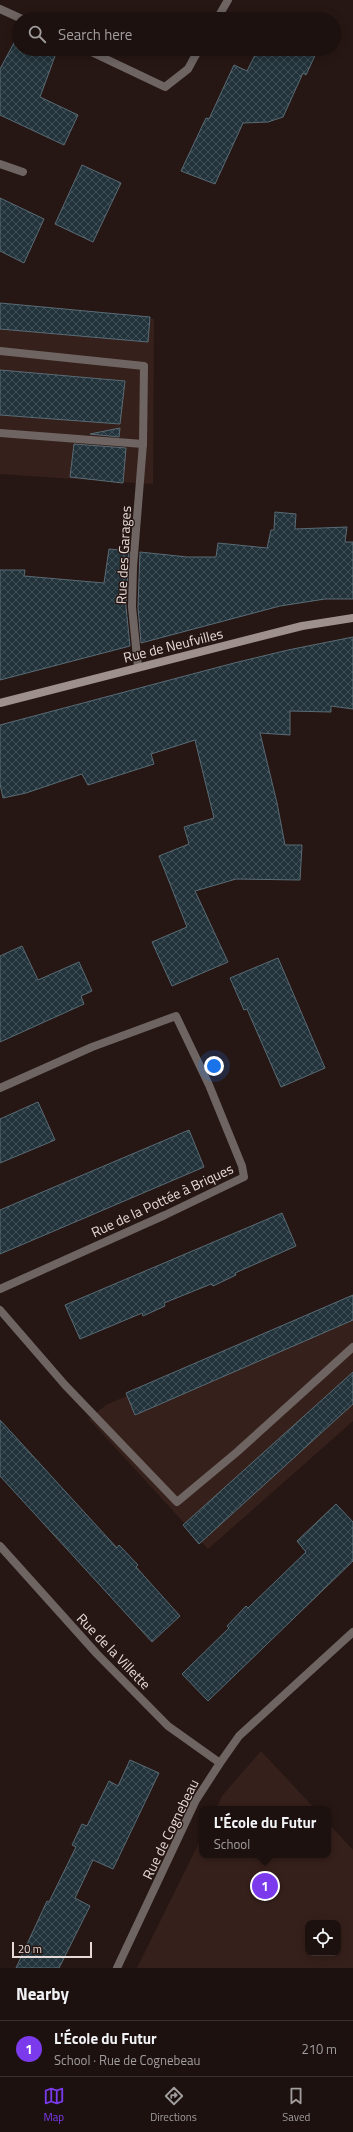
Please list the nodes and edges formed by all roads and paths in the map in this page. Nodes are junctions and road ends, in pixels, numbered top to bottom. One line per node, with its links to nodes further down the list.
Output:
1 (228, 0): 3 (street)
2 (0, 9): 4 (street)
3 (221, 12)
4 (12, 14)
5 (100, 56): 6 (street)
6 (195, 56)
7 (0, 164): 8 (street)
8 (23, 172)
9 (0, 351): 11 (street, Rue des Garages)
10 (0, 433): 11 (street)
11 (143, 444): 13 (street, Rue des Garages)
12 (353, 618): 13 (main road, Rue de Neufvilles)
13 (138, 668): 14 (main road, Rue de Neufvilles)
14 (0, 704)
15 (0, 1088): 16 (street, Rue de la Pottée à Briques)
16 (0, 1290)
17 (0, 1310): 18 (street)
18 (353, 1347)
19 (0, 1546): 21 (street, Rue de la Villette)
20 (353, 1632): 21 (street, Rue de Cognebeau)
21 (220, 1763): 22 (street, Rue de Cognebeau)
22 (117, 1968)

